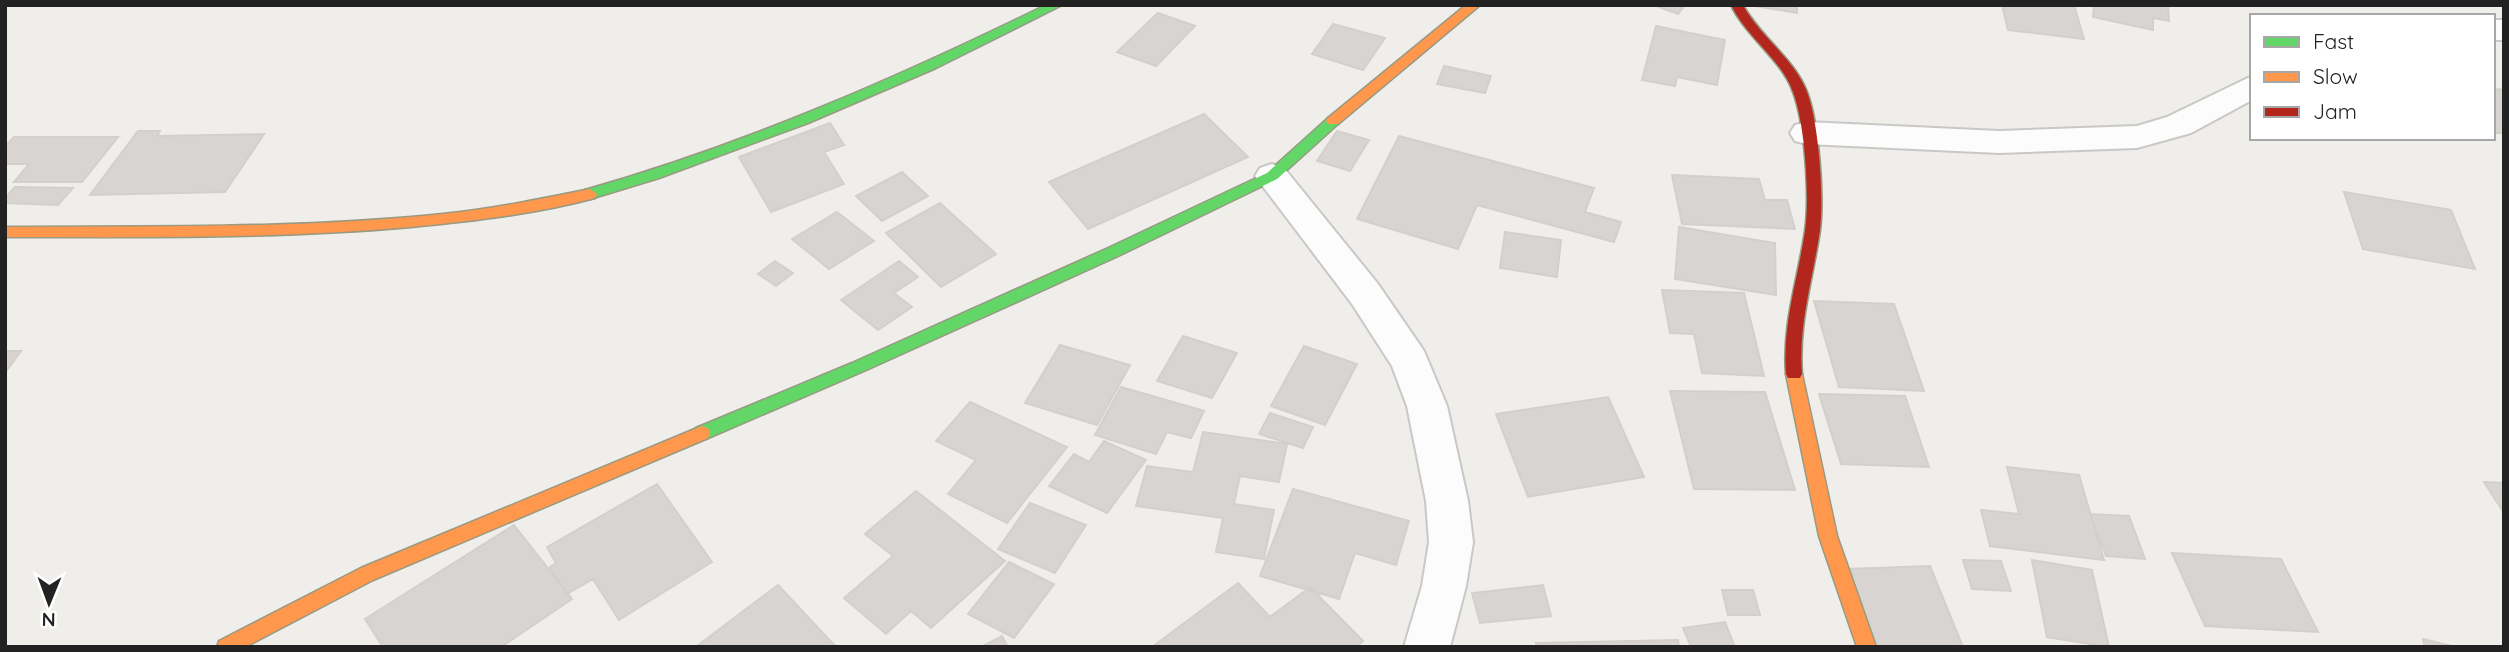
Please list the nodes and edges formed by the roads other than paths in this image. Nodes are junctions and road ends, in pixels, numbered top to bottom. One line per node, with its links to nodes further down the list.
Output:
1 (1056, 5): 7 (street)
2 (1474, 5): 6 (street)
3 (1737, 5): 5 (street)
4 (2250, 87): 5 (street)
5 (1807, 133): 10 (street)
6 (1272, 176): 8 (street); 9 (street)
7 (5, 232)
8 (226, 647)
9 (1427, 647)
10 (1867, 647)

